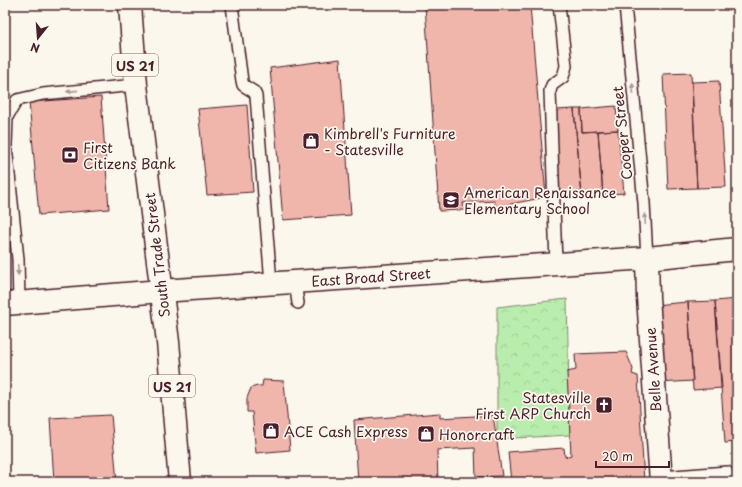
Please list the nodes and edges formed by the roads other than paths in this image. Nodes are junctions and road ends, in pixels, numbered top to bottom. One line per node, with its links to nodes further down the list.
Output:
1 (130, 5): 5 (street, South Trade Street / US 21)
2 (232, 5): 9 (lane)
3 (559, 5): 8 (lane)
4 (625, 5): 7 (lane, Cooper Street, one-way to 4)
5 (136, 85): 10 (street, South Trade Street / US 21); 11 (lane, one-way to 11)
6 (737, 249): 7 (street, East Broad Street)
7 (647, 258): 8 (street, East Broad Street); 12 (street, Belle Avenue)
8 (556, 264): 9 (street, East Broad Street)
9 (271, 283): 10 (street, East Broad Street)
10 (161, 291): 11 (street, East Broad Street); 13 (street, South Trade Street / US 21)
11 (12, 304)
12 (661, 480): 14 (lane)
13 (180, 482)
14 (728, 482)

